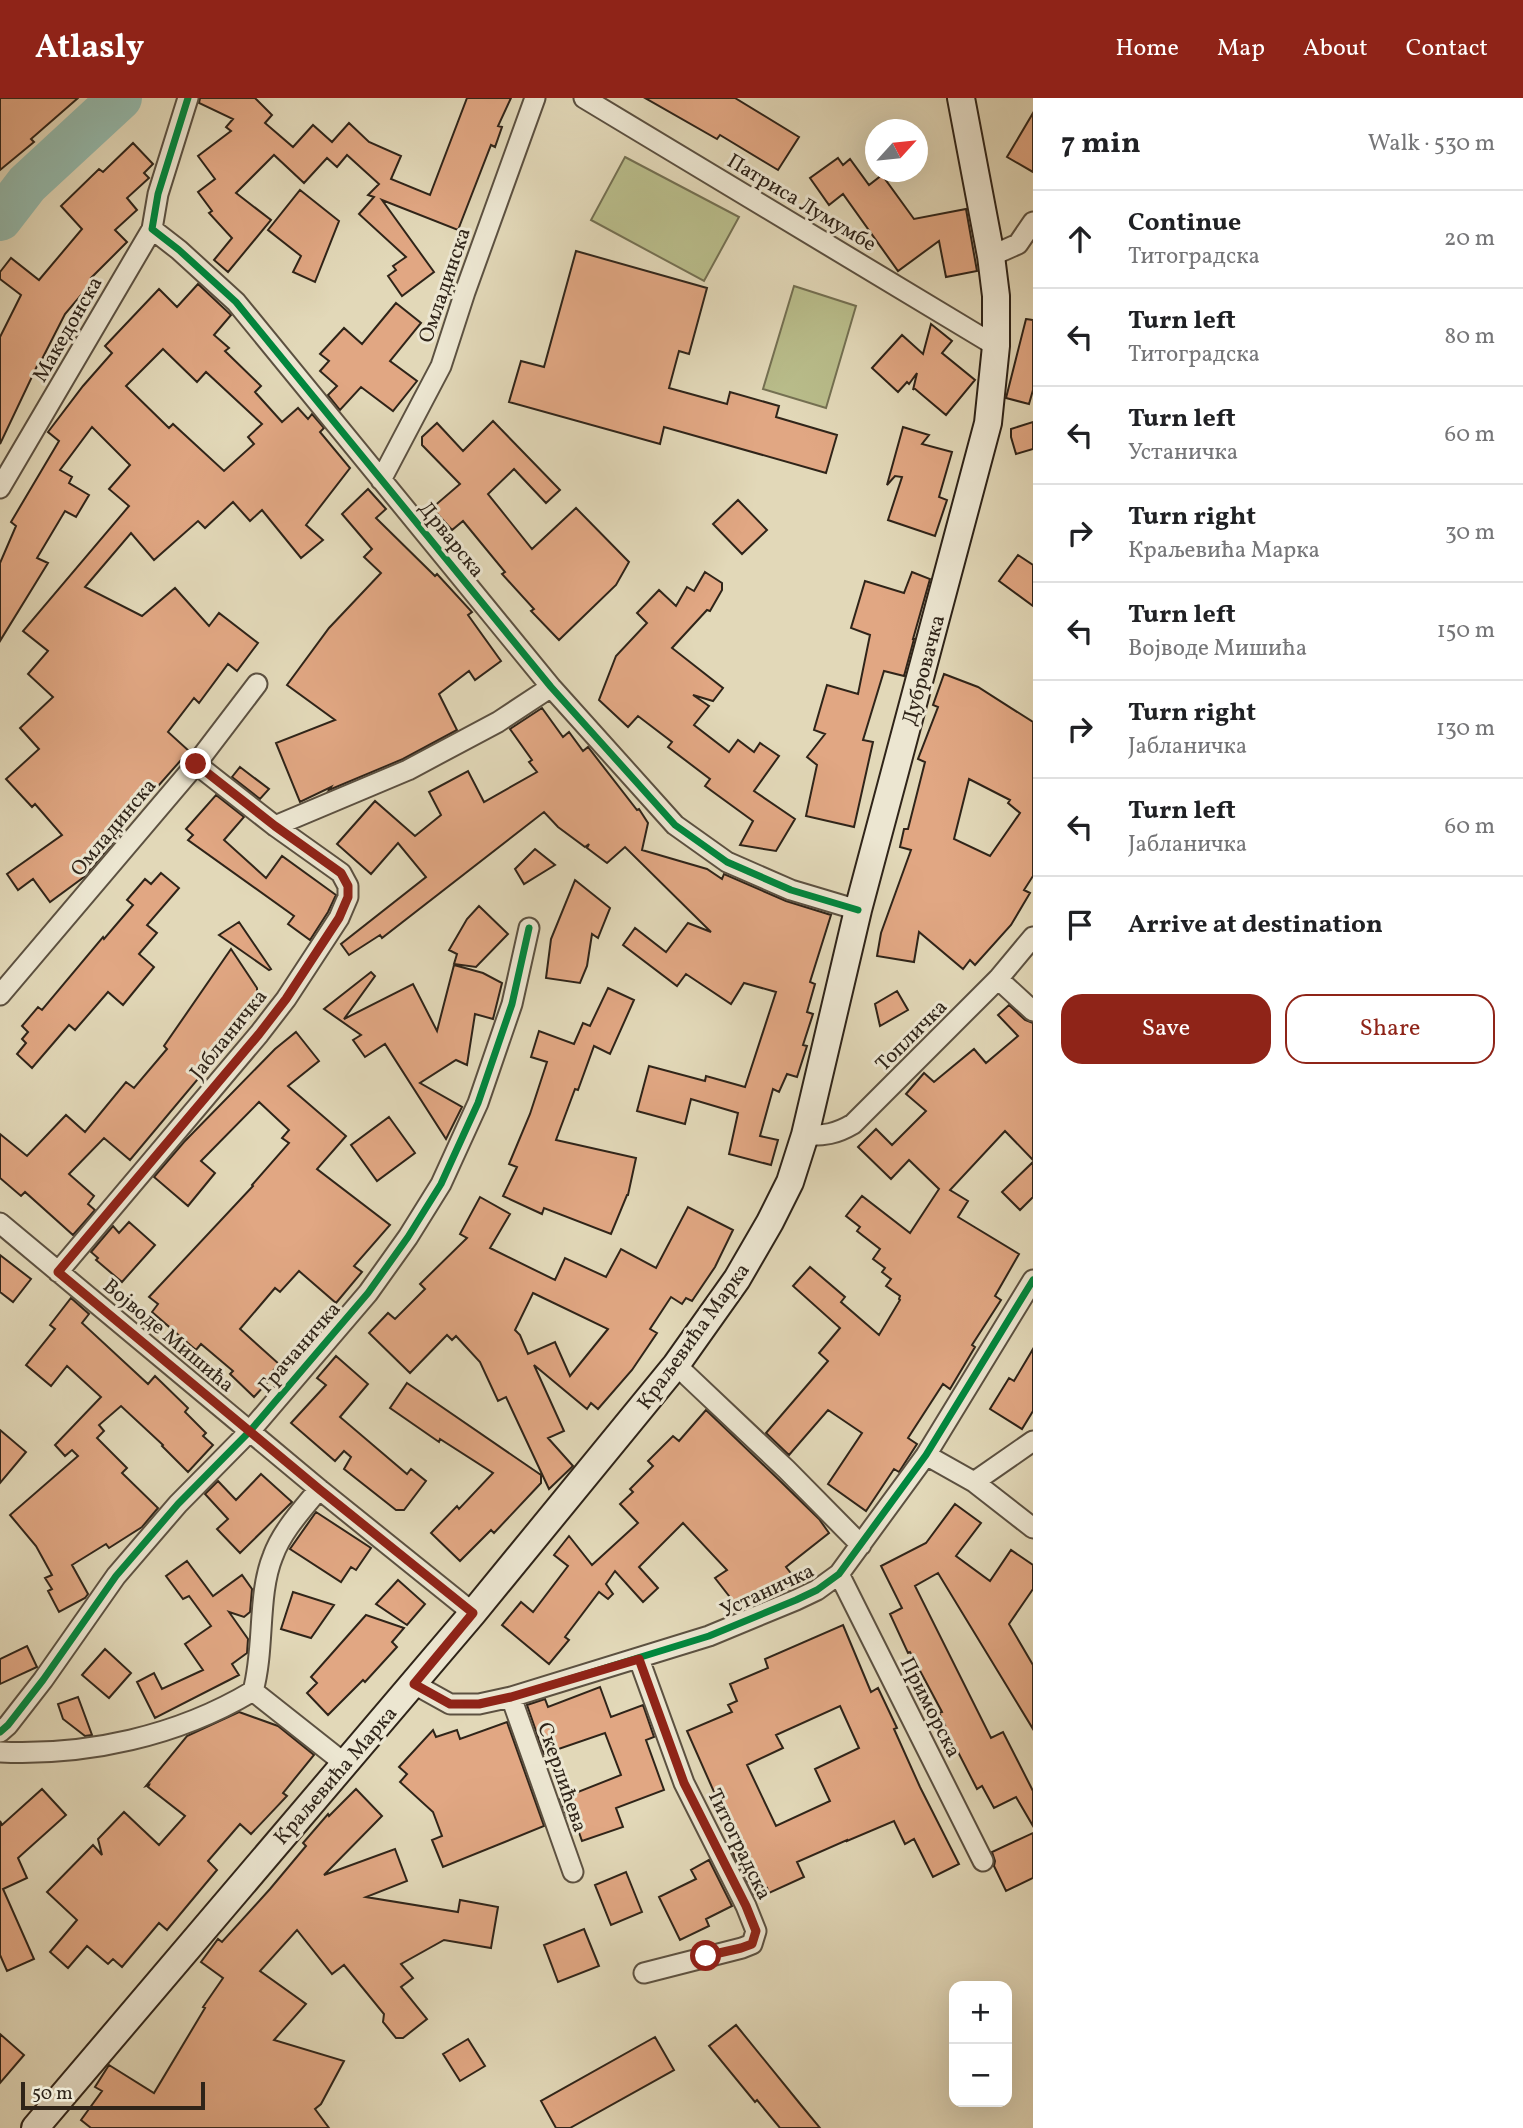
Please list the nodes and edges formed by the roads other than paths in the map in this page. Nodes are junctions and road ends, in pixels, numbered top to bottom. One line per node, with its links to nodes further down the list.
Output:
1 (188, 98): 6 (street)
2 (535, 98): 9 (street, Омладинска)
3 (584, 98): 8 (street, Патриса Лумумбе)
4 (961, 98): 7 (main road, Дубровачка)
5 (1033, 222): 7 (street)
6 (152, 229): 9 (street, Дрварска); 10 (street, Македонска)
7 (991, 256): 8 (main road, Дубровачка)
8 (996, 346): 15 (main road, Дубровачка)
9 (381, 480): 12 (street, Дрварска)
10 (0, 488)
11 (257, 684): 13 (street, Омладинска)
12 (551, 687): 14 (street); 15 (street, Дрварска)
13 (196, 764): 14 (street, Јабланичка); 19 (street, Омладинска)
14 (275, 826): 23 (street, Јабланичка)
15 (859, 910): 21 (main road, Дубровачка)
16 (529, 928): 26 (street, Грачаничка)
17 (1033, 937): 18 (street, Топличка)
18 (998, 979): 20 (street); 21 (street, Топличка)
19 (0, 995)
20 (1033, 1011)
21 (805, 1135): 25 (main road, Краљевића Марка)
22 (0, 1223): 23 (street, Војводе Мишића)
23 (58, 1272): 26 (street, Војводе Мишића)
24 (1033, 1280): 28 (street, Устаничка)
25 (676, 1365): 32 (street); 34 (main road, Краљевића Марка)
26 (250, 1431): 30 (street, Војводе Мишића); 39 (street, Грачаничка)
27 (1033, 1441): 29 (street)
28 (926, 1455): 29 (street); 32 (street, Устаничка)
29 (974, 1482): 31 (street)
30 (319, 1489): 34 (street, Војводе Мишића); 37 (street)
31 (1033, 1528)
32 (861, 1545): 33 (street, Устаничка)
33 (839, 1574): 35 (street, Устаничка); 42 (street, Приморска)
34 (473, 1613): 36 (main road, Краљевића Марка)
35 (639, 1659): 38 (street, Устаничка); 44 (street, Титоградска)
36 (414, 1684): 38 (street, Устаничка); 41 (main road, Краљевића Марка)
37 (253, 1691): 40 (street); 41 (street)
38 (511, 1697): 43 (street, Скерлићева)
39 (0, 1732)
40 (0, 1752)
41 (344, 1763): 45 (main road, Краљевића Марка)
42 (983, 1861)
43 (573, 1872)
44 (644, 1973)
45 (35, 2128)

